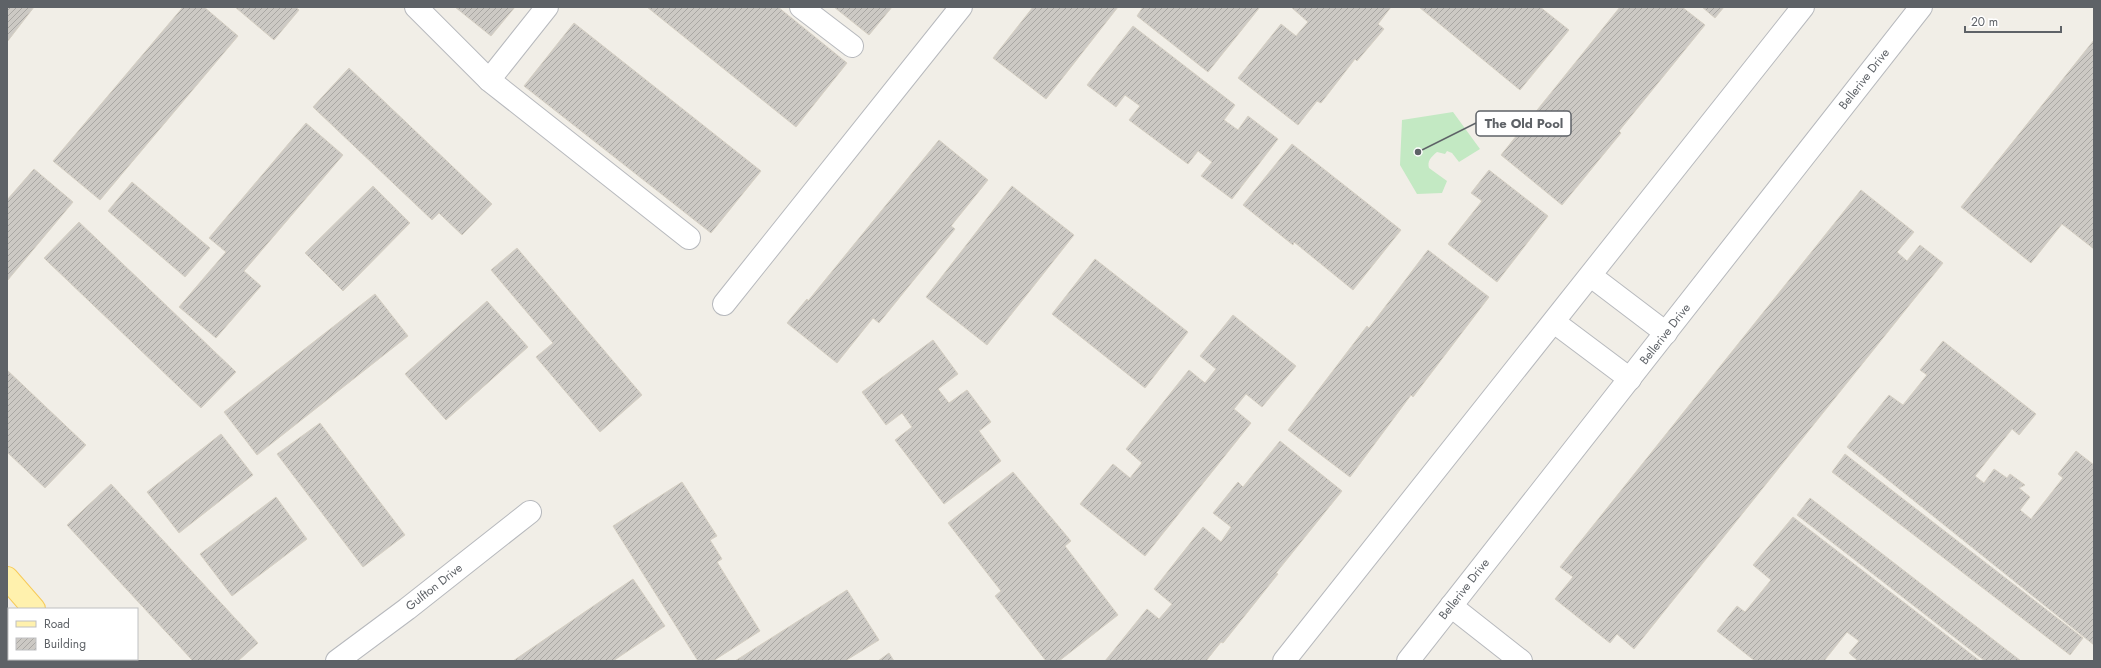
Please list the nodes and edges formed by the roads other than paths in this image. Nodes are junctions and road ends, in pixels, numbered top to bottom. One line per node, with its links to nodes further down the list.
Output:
1 (416, 7): 8 (street)
2 (547, 7): 8 (street)
3 (801, 7): 7 (street)
4 (961, 7): 11 (street)
5 (1803, 7): 10 (street)
6 (1921, 7): 13 (street, Bellerive Drive)
7 (852, 46)
8 (489, 80): 9 (street)
9 (688, 238)
10 (1591, 276): 12 (street); 13 (street)
11 (724, 304)
12 (1554, 322): 14 (street); 20 (street)
13 (1666, 333): 14 (street, Bellerive Drive)
14 (1630, 379): 17 (street, Bellerive Drive)
15 (530, 512): 19 (street, Gulfton Drive)
16 (7, 578): 18 (main road)
17 (1451, 606): 21 (street, Bellerive Drive); 22 (street)
18 (33, 608)
19 (337, 661)
20 (1284, 661)
21 (1408, 661)
22 (1521, 661)

